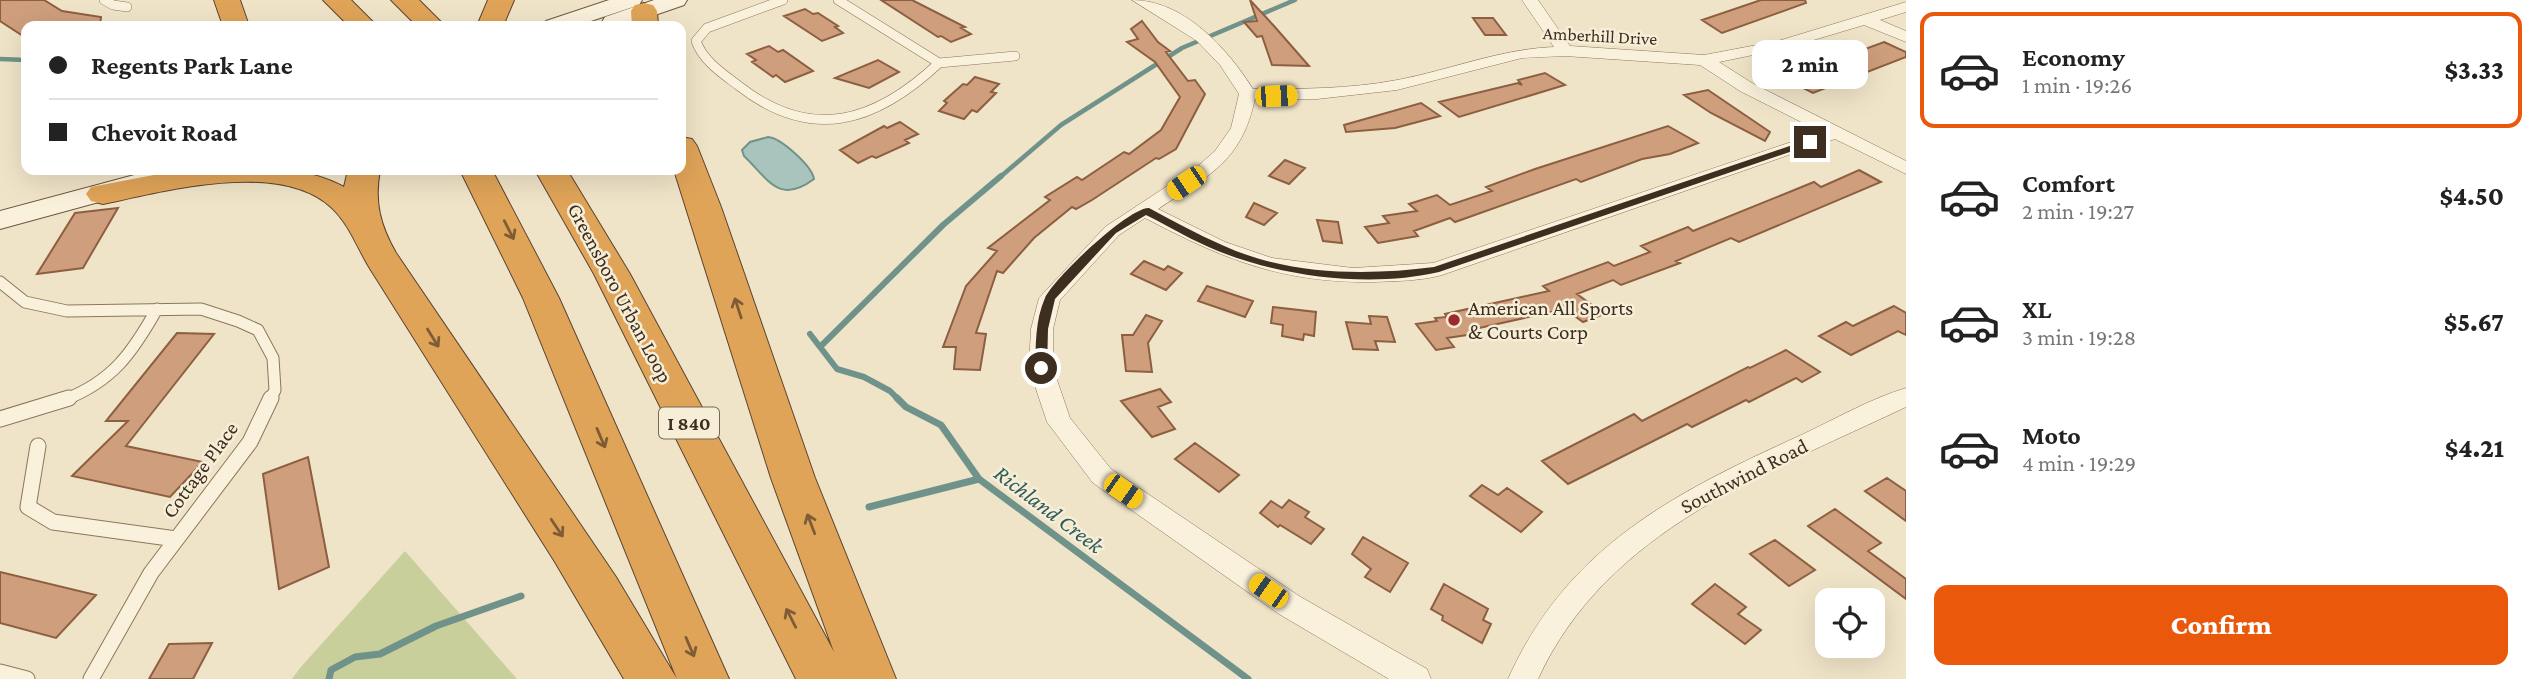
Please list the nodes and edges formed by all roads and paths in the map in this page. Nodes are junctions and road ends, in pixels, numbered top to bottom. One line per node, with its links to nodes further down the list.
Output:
1 (104, 0): 10 (lane)
2 (336, 0): 14 (highway)
3 (404, 0): 15 (highway)
4 (501, 0): 16 (highway)
5 (676, 0): 12 (main road)
6 (783, 0): 23 (lane)
7 (838, 0): 23 (lane)
8 (1140, 0): 24 (street)
9 (1531, 0): 20 (street)
10 (127, 7)
11 (1906, 8): 13 (street, Amberhill Drive)
12 (640, 12): 17 (main road); 18 (main road)
13 (1864, 19): 19 (street); 22 (street, Amberhill Drive)
14 (359, 21)
15 (427, 21)
16 (492, 21)
17 (585, 21)
18 (615, 21)
19 (1906, 37)
20 (1565, 51): 22 (street, Amberhill Drive); 24 (street, Amberhill Drive)
21 (1015, 56): 23 (lane)
22 (1704, 60): 25 (street)
23 (939, 63)
24 (1248, 94): 36 (street)
25 (1835, 133): 27 (street); 36 (street)
26 (686, 164): 53 (highway, one-way to 26)
27 (1906, 168)
28 (153, 175): 34 (main road)
29 (228, 175): 34 (highway)
30 (260, 175): 38 (highway)
31 (364, 175): 38 (highway)
32 (480, 175): 51 (highway, one-way to 51)
33 (554, 175): 52 (highway, Greensboro Urban Loop / I 840, one-way to 33)
34 (110, 182): 35 (main road); 37 (main road)
35 (0, 202)
36 (1146, 211): 54 (street)
37 (0, 220)
38 (365, 226): 50 (highway, one-way to 50)
39 (0, 282): 40 (lane, Cottage Place)
40 (14, 296): 41 (lane); 42 (lane, Cottage Place)
41 (0, 303)
42 (157, 309): 44 (lane); 46 (lane, Cottage Place)
43 (1906, 397): 55 (street, Southwind Road)
44 (0, 419)
45 (38, 446): 46 (lane)
46 (176, 539): 49 (lane, Cottage Place)
47 (0, 671): 48 (lane)
48 (27, 679)
49 (90, 679)
50 (651, 679)
51 (703, 679)
52 (822, 679)
53 (870, 679)
54 (1416, 679)
55 (1523, 679)

